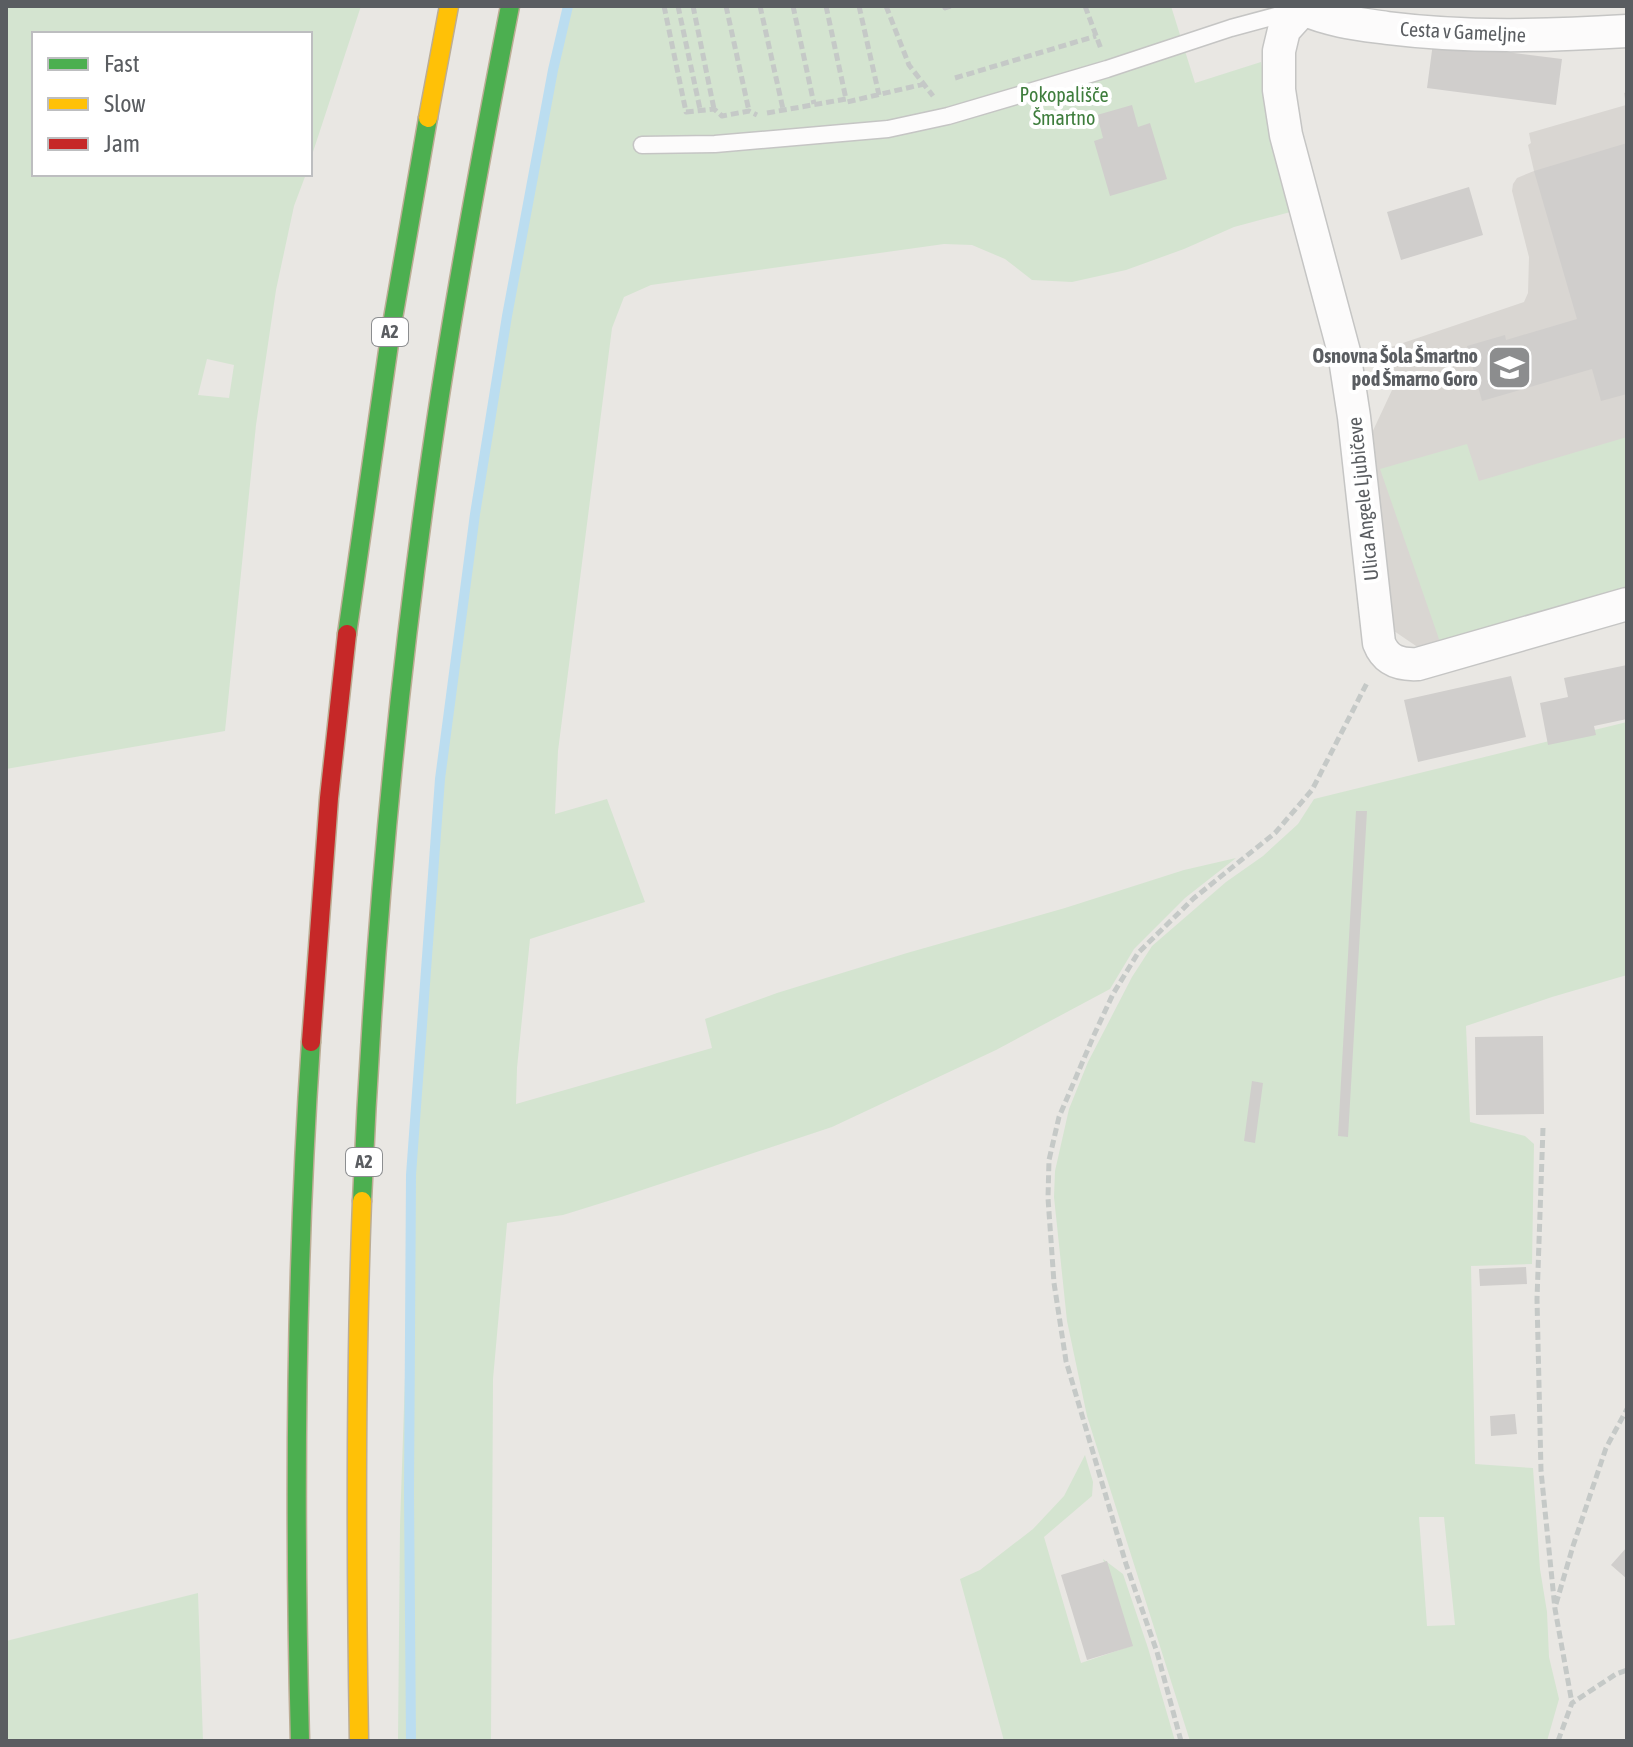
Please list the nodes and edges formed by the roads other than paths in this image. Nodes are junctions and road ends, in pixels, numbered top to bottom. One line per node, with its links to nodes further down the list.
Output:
1 (449, 6): 7 (highway, A2)
2 (510, 6): 8 (highway, A2)
3 (1304, 7): 4 (street, Cesta v Gameljne); 5 (lane); 6 (street, Ulica Angele Ljubičeve)
4 (1627, 31)
5 (642, 145)
6 (1627, 604)
7 (300, 1741)
8 (359, 1741)

